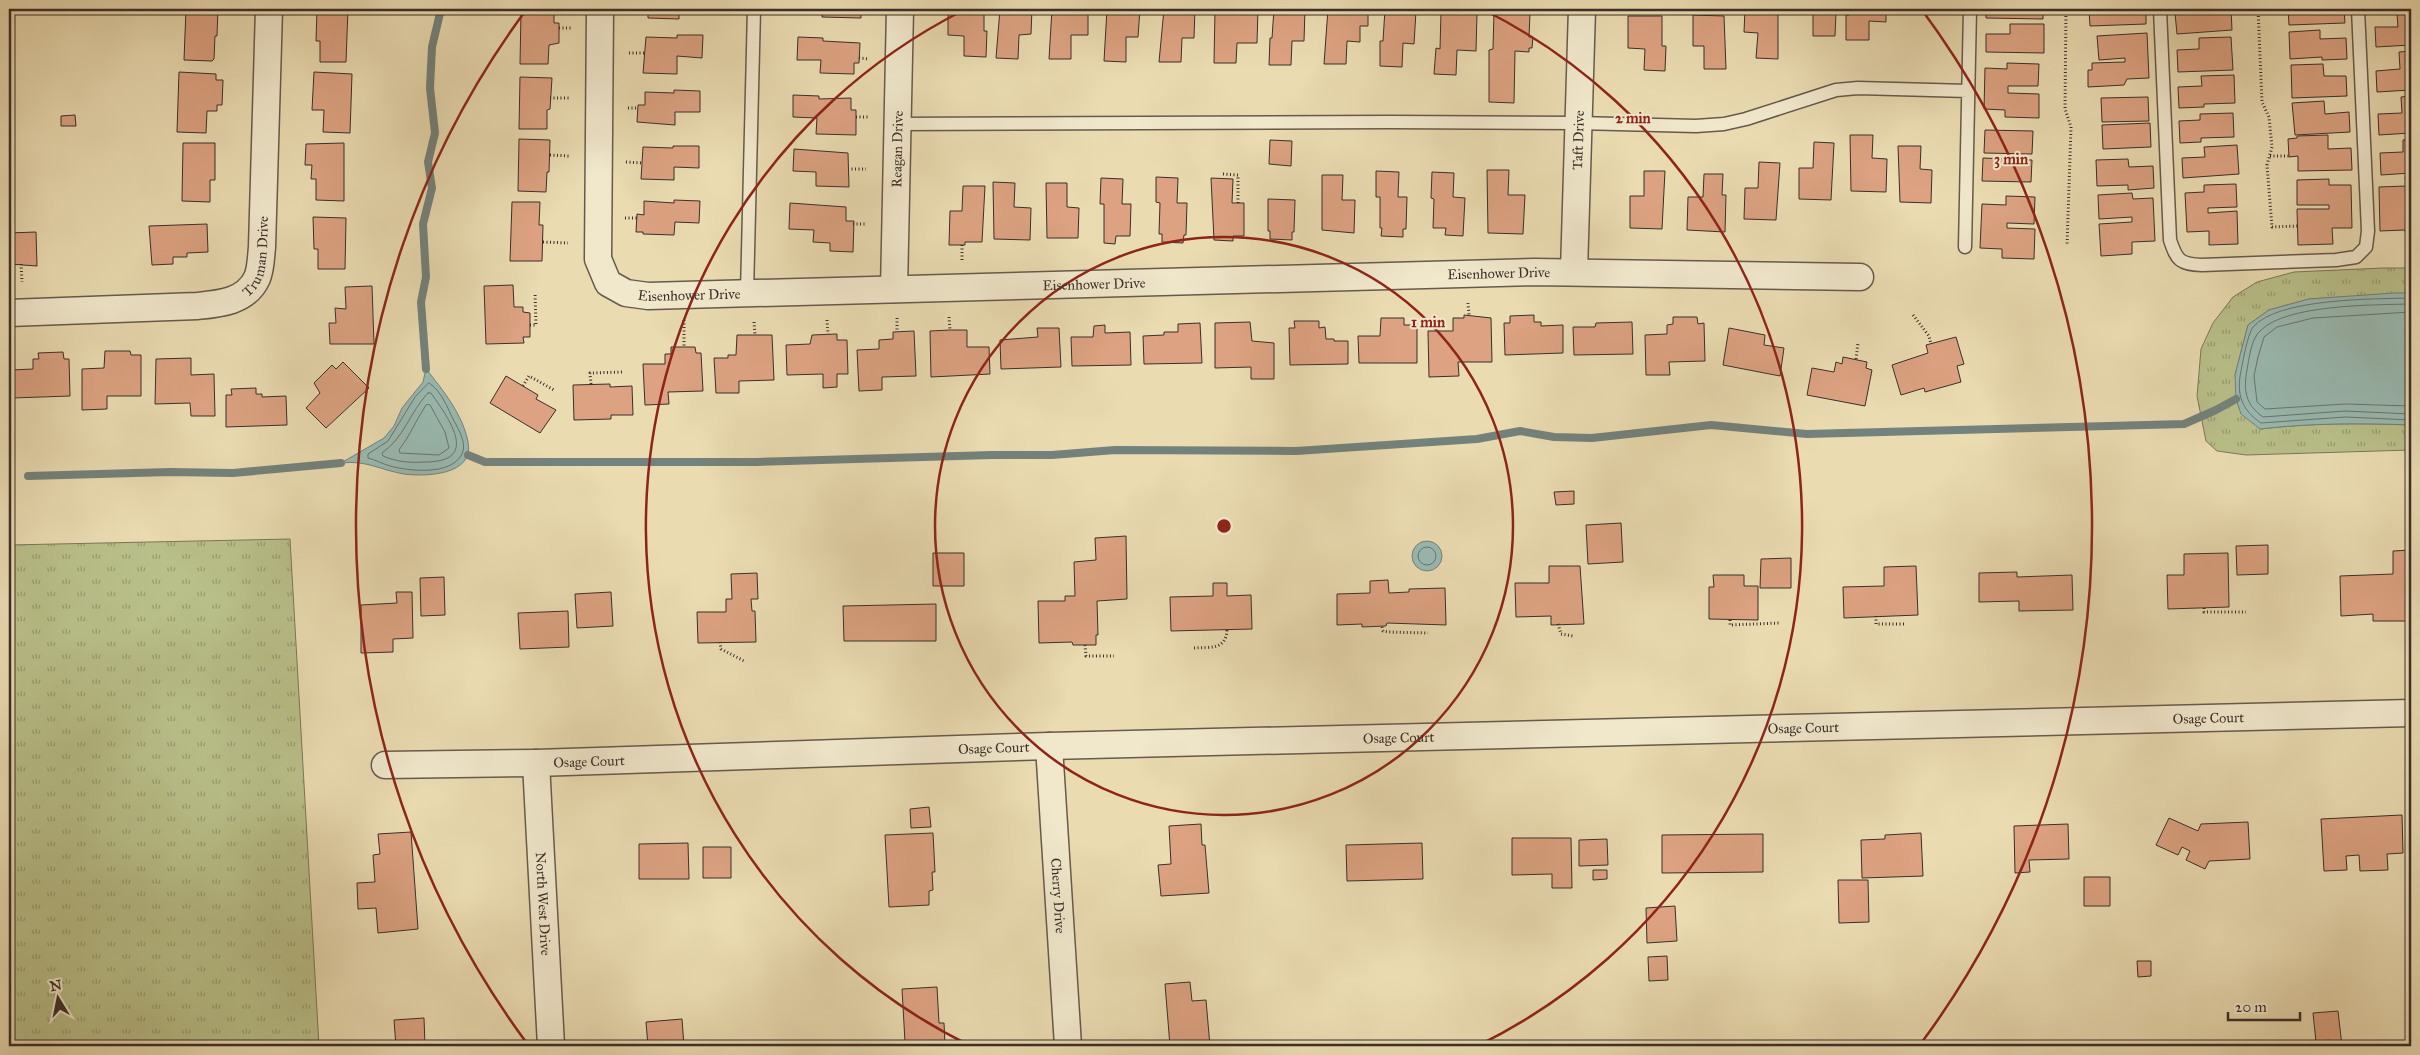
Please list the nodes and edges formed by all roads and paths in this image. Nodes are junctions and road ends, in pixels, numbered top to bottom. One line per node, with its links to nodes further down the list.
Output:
1 (268, 9): 55 (street, Truman Drive)
2 (600, 9): 53 (street, Eisenhower Drive)
3 (754, 9): 53 (lane)
4 (900, 9): 25 (street, Reagan Drive)
5 (1582, 9): 24 (street, Taft Drive)
6 (1970, 9): 17 (lane)
7 (2066, 9): 44 (path)
8 (2160, 9): 10 (lane)
9 (2258, 9): 28 (path)
10 (2358, 9)
11 (559, 28): 12 (path)
12 (572, 28)
13 (629, 53): 14 (path)
14 (645, 53)
15 (859, 58): 16 (path)
16 (869, 59)
17 (1968, 91): 24 (lane); 45 (lane)
18 (550, 98): 19 (path)
19 (571, 98)
20 (628, 108): 21 (path)
21 (638, 108)
22 (856, 117): 23 (path)
23 (868, 117)
24 (1578, 123): 25 (lane); 48 (street, Taft Drive)
25 (896, 124): 51 (street, Reagan Drive)
26 (550, 155): 27 (path)
27 (569, 156)
28 (2270, 156): 29 (path); 40 (path)
29 (2289, 156)
30 (626, 162): 31 (path)
31 (643, 163)
32 (866, 169): 33 (path)
33 (848, 170)
34 (1223, 174): 35 (path)
35 (1238, 203)
36 (625, 218): 37 (path)
37 (637, 218)
38 (853, 224): 39 (path)
39 (865, 224)
40 (2297, 226)
41 (542, 242): 42 (path)
42 (568, 243)
43 (962, 245): 46 (path)
44 (2066, 246)
45 (1965, 247)
46 (962, 260)
47 (21, 264): 50 (path)
48 (1574, 271): 49 (street, Eisenhower Drive); 51 (street, Eisenhower Drive)
49 (1860, 277)
50 (22, 282)
51 (894, 289): 53 (street, Eisenhower Drive)
52 (535, 293): 62 (path)
53 (747, 293)
54 (1468, 303): 56 (path)
55 (9, 313)
56 (1469, 315)
57 (1913, 315): 68 (path)
58 (949, 317): 63 (path)
59 (897, 318): 64 (path)
60 (827, 320): 65 (path)
61 (754, 322): 66 (path)
62 (530, 325)
63 (950, 330)
64 (898, 332)
65 (828, 334)
66 (755, 335)
67 (1858, 343): 69 (path)
68 (1930, 344)
69 (1856, 359)
70 (622, 372): 71 (path)
71 (591, 384)
72 (523, 386): 73 (path)
73 (554, 390)
74 (2204, 608): 75 (path)
75 (2246, 612)
76 (1876, 616): 80 (path)
77 (1730, 620): 78 (path)
78 (1779, 623)
79 (1558, 624): 84 (path)
80 (1906, 624)
81 (1382, 627): 83 (path)
82 (1227, 630): 87 (path)
83 (1428, 633)
84 (1573, 636)
85 (720, 642): 89 (path)
86 (1085, 645): 88 (path)
87 (1194, 648)
88 (1114, 656)
89 (744, 661)
90 (2411, 712): 91 (street, Osage Court)
91 (1049, 746): 92 (street, Osage Court); 95 (street, Cherry Drive)
92 (536, 763): 93 (street, Osage Court); 94 (street, North West Drive)
93 (385, 765)
94 (552, 1046)
95 (1068, 1046)

